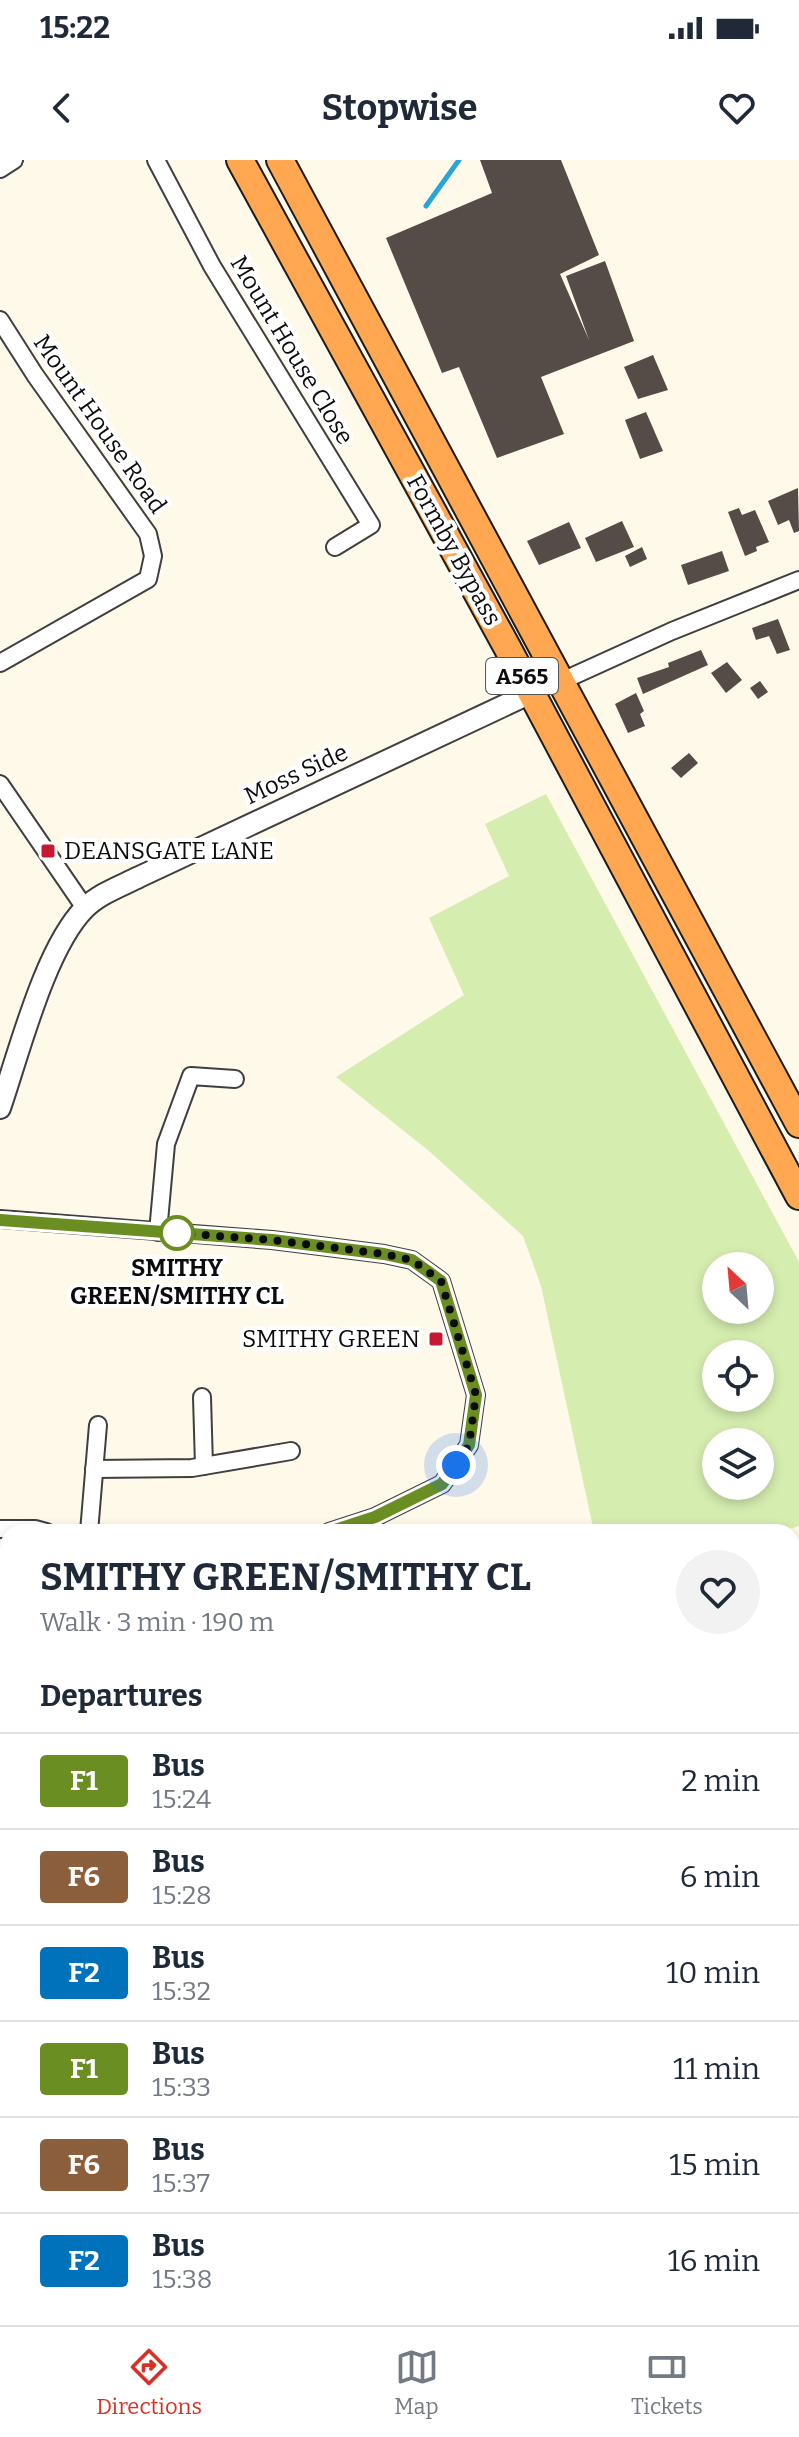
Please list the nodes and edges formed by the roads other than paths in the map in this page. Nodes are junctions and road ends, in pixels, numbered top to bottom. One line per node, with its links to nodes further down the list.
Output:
1 (14, 160): 5 (street)
2 (156, 160): 7 (street, Mount House Close)
3 (240, 160): 11 (highway, Formby Bypass / A565)
4 (280, 160): 10 (highway, Formby Bypass / A565)
5 (0, 169)
6 (0, 320): 9 (street, Mount House Road)
7 (335, 547)
8 (799, 580): 10 (street)
9 (0, 663)
10 (562, 681): 16 (highway, Formby Bypass / A565)
11 (531, 693): 13 (street, Moss Side); 17 (highway, Formby Bypass / A565)
12 (0, 784): 13 (street)
13 (85, 908): 15 (street)
14 (235, 1079): 19 (street)
15 (0, 1108)
16 (799, 1124)
17 (799, 1196)
18 (0, 1219): 19 (street)
19 (158, 1232): 26 (street)
20 (202, 1397): 23 (street)
21 (98, 1425): 24 (street)
22 (291, 1451): 23 (street)
23 (204, 1466): 24 (street)
24 (94, 1469): 25 (street)
25 (90, 1524)
26 (354, 1524)

